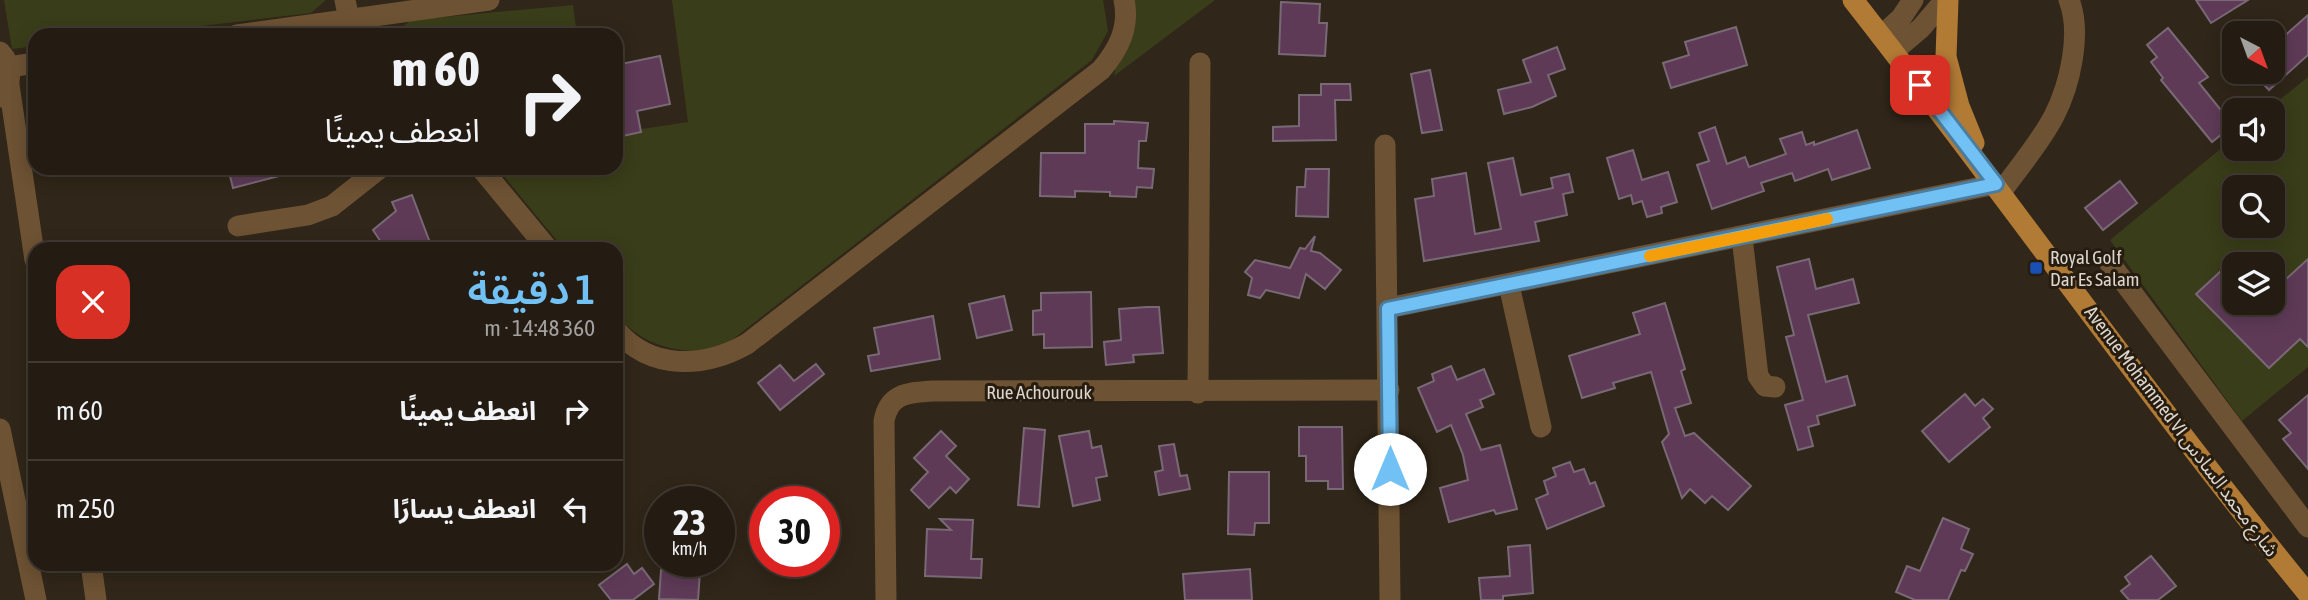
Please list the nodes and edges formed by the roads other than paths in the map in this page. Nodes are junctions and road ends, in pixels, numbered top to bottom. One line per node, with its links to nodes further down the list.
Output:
1 (489, 0): 7 (street)
2 (1124, 0): 24 (street)
3 (1853, 0): 9 (main road, Avenue Mohammed VI شارع محمد السادس)
4 (1913, 0): 9 (street)
5 (1947, 0): 9 (street); 16 (main road)
6 (2069, 0): 16 (street)
7 (352, 18): 8 (street)
8 (284, 28)
9 (1887, 43): 16 (main road, Avenue Mohammed VI شارع محمد السادس)
10 (1200, 63): 27 (street)
11 (28, 66): 12 (street)
12 (4, 75): 19 (street)
13 (1385, 145): 23 (street)
14 (371, 175): 17 (street)
15 (487, 175): 20 (street)
16 (1995, 183): 18 (street); 34 (main road, Avenue Mohammed VI شارع محمد السادس)
17 (238, 226)
18 (1742, 237): 22 (street); 25 (street)
19 (32, 242)
20 (542, 242)
21 (2109, 262): 30 (street)
22 (1510, 285): 23 (street); 28 (street)
23 (1388, 309): 26 (street)
24 (623, 337)
25 (1775, 387)
26 (1389, 390): 27 (street, Rue Achourouk); 38 (street)
27 (1198, 393): 37 (street, Rue Achourouk)
28 (1541, 427)
29 (0, 429): 31 (street)
30 (2308, 527)
31 (28, 562)
32 (30, 571): 35 (street)
33 (91, 571): 36 (street)
34 (2308, 594)
35 (36, 600)
36 (96, 600)
37 (886, 600)
38 (1390, 600)

